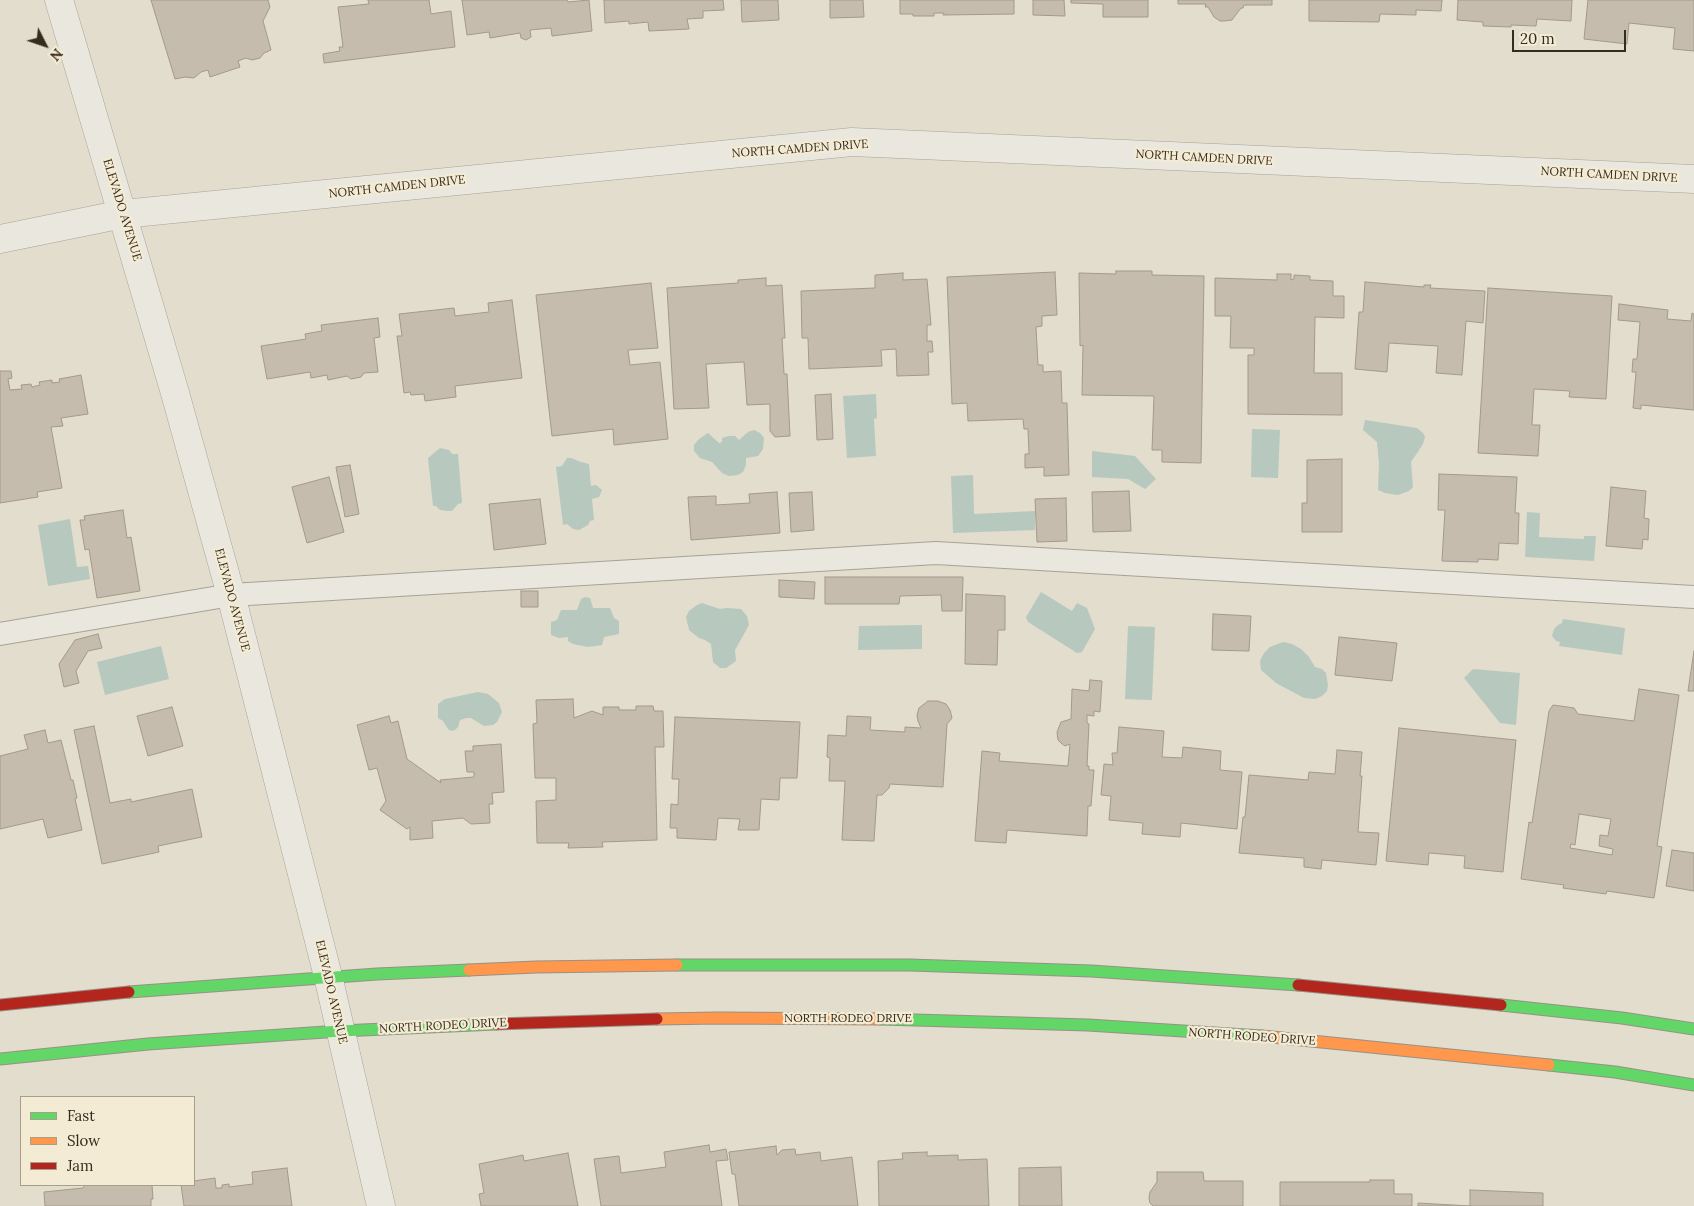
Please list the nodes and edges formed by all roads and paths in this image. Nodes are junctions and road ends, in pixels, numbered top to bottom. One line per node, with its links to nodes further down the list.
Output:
1 (59, 0): 3 (street, ELEVADO AVENUE)
2 (1694, 179): 3 (street, NORTH CAMDEN DRIVE)
3 (123, 214): 4 (street, NORTH CAMDEN DRIVE); 5 (street, ELEVADO AVENUE)
4 (0, 240)
5 (231, 595): 6 (lane); 7 (lane); 8 (street, ELEVADO AVENUE)
6 (1694, 597)
7 (0, 634)
8 (328, 976): 9 (street); 10 (street); 11 (street, ELEVADO AVENUE)
9 (0, 1005)
10 (1694, 1030)
11 (340, 1031): 12 (street, NORTH RODEO DRIVE); 13 (street, NORTH RODEO DRIVE); 14 (street, ELEVADO AVENUE)
12 (0, 1059)
13 (1694, 1085)
14 (381, 1206)

